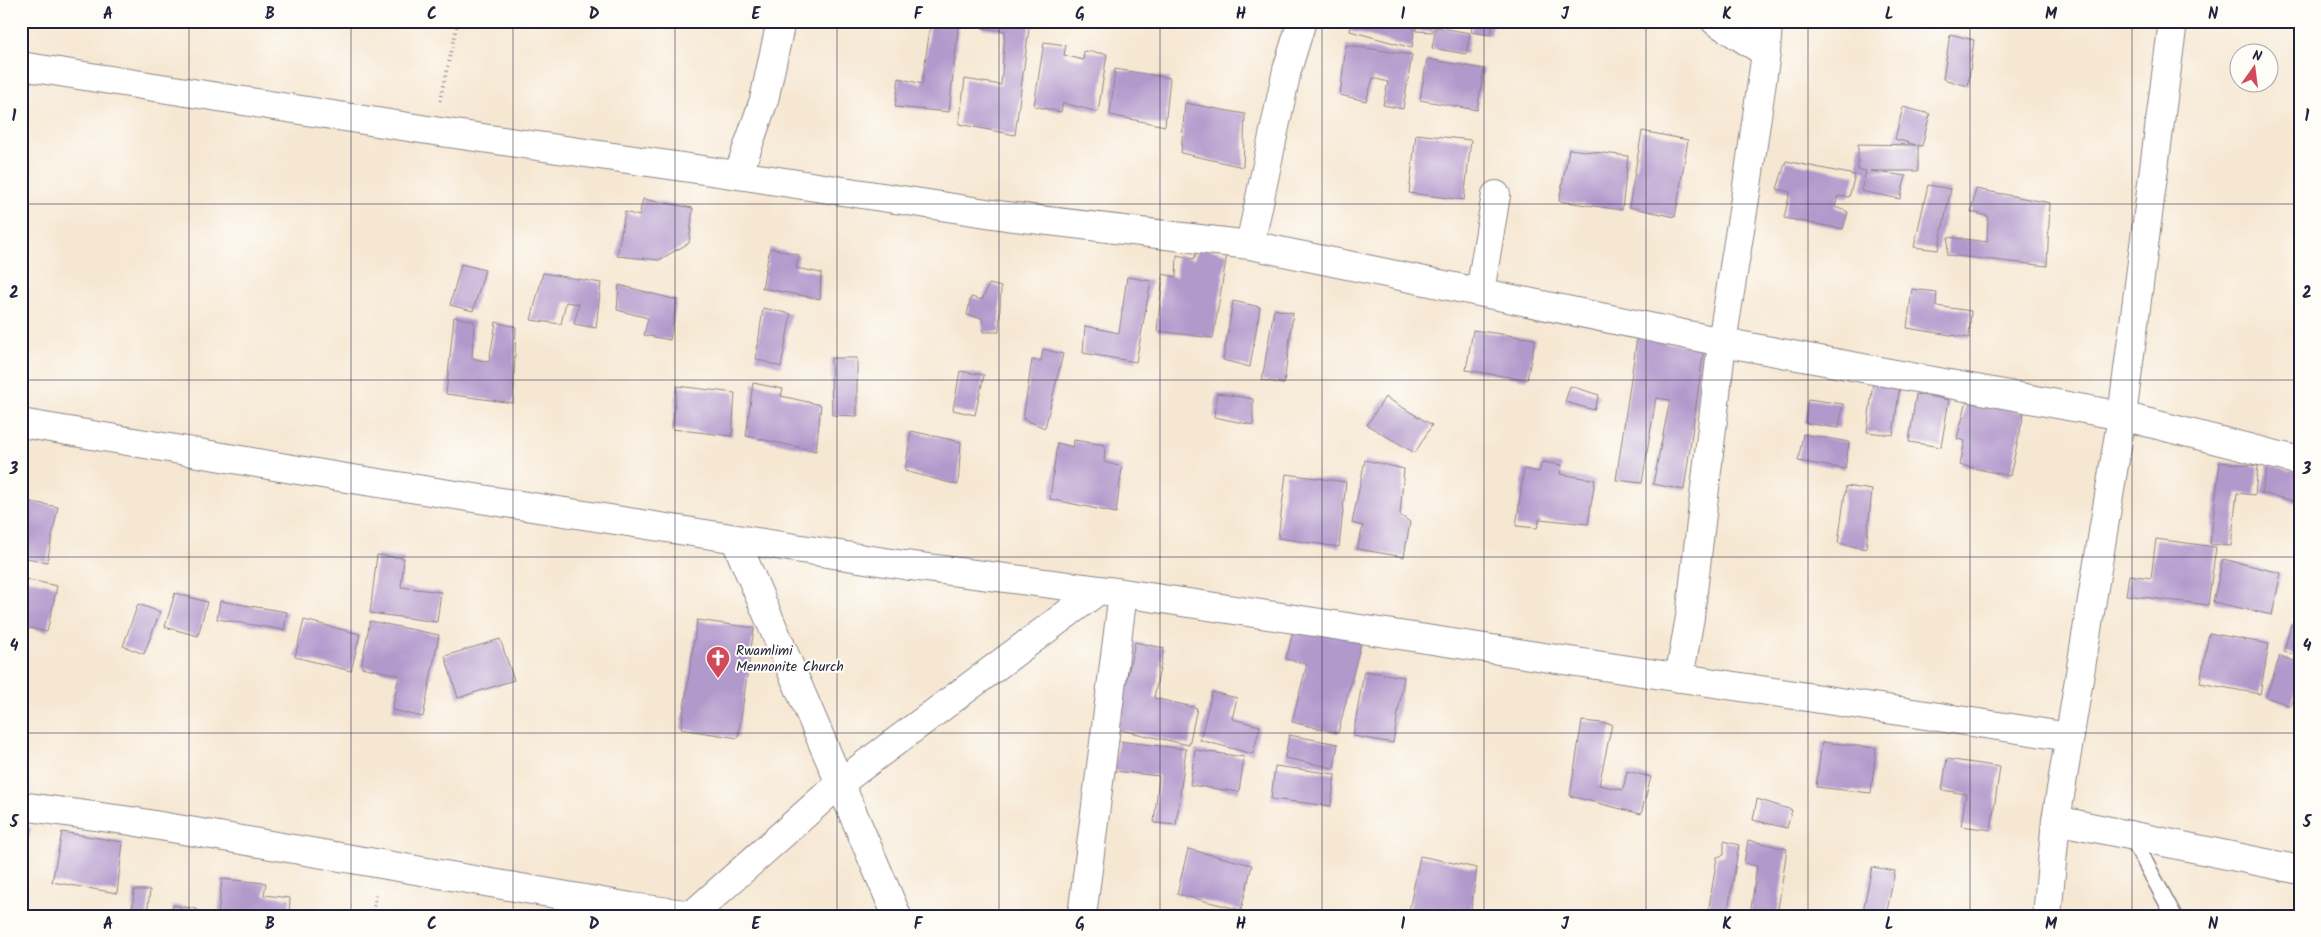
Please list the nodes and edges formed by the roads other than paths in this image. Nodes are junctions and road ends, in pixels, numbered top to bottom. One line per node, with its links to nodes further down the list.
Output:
1 (781, 21): 8 (street)
2 (1302, 21): 10 (street)
3 (1715, 21): 6 (street)
4 (1768, 21): 6 (street)
5 (2173, 21): 13 (street)
6 (1766, 53): 12 (street)
7 (21, 66): 8 (street)
8 (738, 175): 10 (street)
9 (1496, 195): 11 (street)
10 (1250, 245): 11 (street)
11 (1480, 292): 12 (street)
12 (1722, 342): 13 (street); 18 (street)
13 (2122, 416): 15 (street); 19 (street)
14 (21, 423): 16 (street)
15 (2300, 461)
16 (735, 539): 17 (street); 20 (street)
17 (1111, 592): 18 (street); 20 (street); 28 (street)
18 (1679, 678): 19 (street)
19 (2070, 737): 22 (street)
20 (840, 783): 26 (street); 27 (street)
21 (21, 806): 25 (street)
22 (2056, 820): 23 (street); 29 (street)
23 (2131, 836): 24 (street); 30 (lane)
24 (2300, 870)
25 (630, 911): 26 (street)
26 (696, 915)
27 (897, 916)
28 (1082, 916)
29 (2047, 916)
30 (2174, 916)

